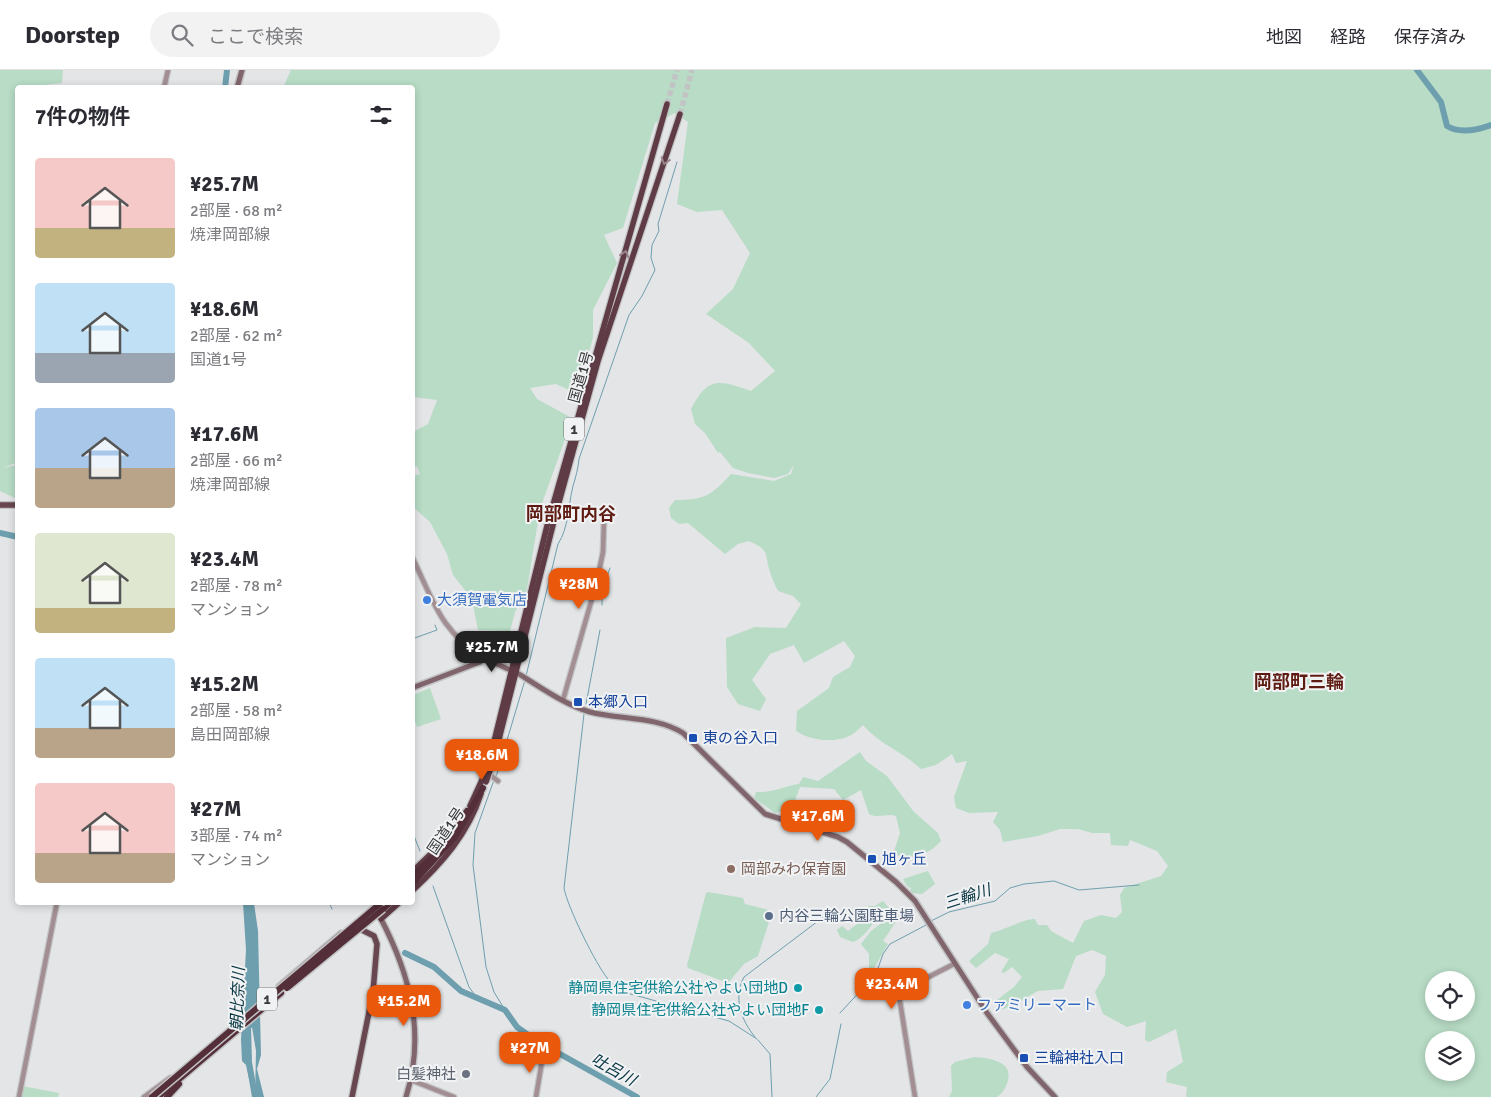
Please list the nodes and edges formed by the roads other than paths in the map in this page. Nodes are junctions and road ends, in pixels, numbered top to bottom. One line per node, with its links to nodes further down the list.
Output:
1 (168, 70): 3 (street)
2 (242, 70): 4 (main road)
3 (165, 85)
4 (238, 85)
5 (667, 104): 16 (highway, 国道1号 / 1, one-way to 5)
6 (680, 114): 16 (highway, 国道1号 / 1, one-way to 16)
7 (0, 505): 8 (main road)
8 (15, 505)
9 (604, 520): 15 (street)
10 (415, 563): 11 (street)
11 (484, 658): 12 (main road); 14 (main road)
12 (508, 669)
13 (519, 674): 15 (main road)
14 (415, 687)
15 (563, 700): 32 (main road)
16 (492, 758): 19 (highway, 国道1号 / 1, bridge)
17 (477, 765): 18 (street)
18 (498, 781)
19 (484, 783): 20 (highway, 国道1号 / 1); 23 (highway, 1); 24 (highway, 国道1号 / 1)
20 (467, 811): 21 (highway, 国道1号 / 1); 22 (highway, 1)
21 (415, 869)
22 (415, 874)
23 (415, 881)
24 (415, 888)
25 (56, 905): 37 (street)
26 (373, 905): 31 (main road)
27 (374, 905): 30 (main road)
28 (397, 905): 30 (highway)
29 (382, 906): 33 (highway, 1, bridge); 35 (highway, 1, bridge)
30 (381, 920): 36 (main road)
31 (352, 924): 38 (street, bridge); 43 (main road)
32 (954, 964): 47 (street); 48 (main road)
33 (208, 1054): 41 (highway, 1, bridge); 42 (highway)
34 (543, 1055): 46 (street)
35 (179, 1076): 39 (highway, 1, bridge); 40 (highway, 1, bridge)
36 (411, 1080): 44 (main road); 45 (street)
37 (19, 1097)
38 (144, 1097)
39 (148, 1097)
40 (152, 1097)
41 (158, 1097)
42 (167, 1097)
43 (352, 1097)
44 (406, 1097)
45 (454, 1097)
46 (536, 1097)
47 (915, 1097)
48 (1055, 1097)

